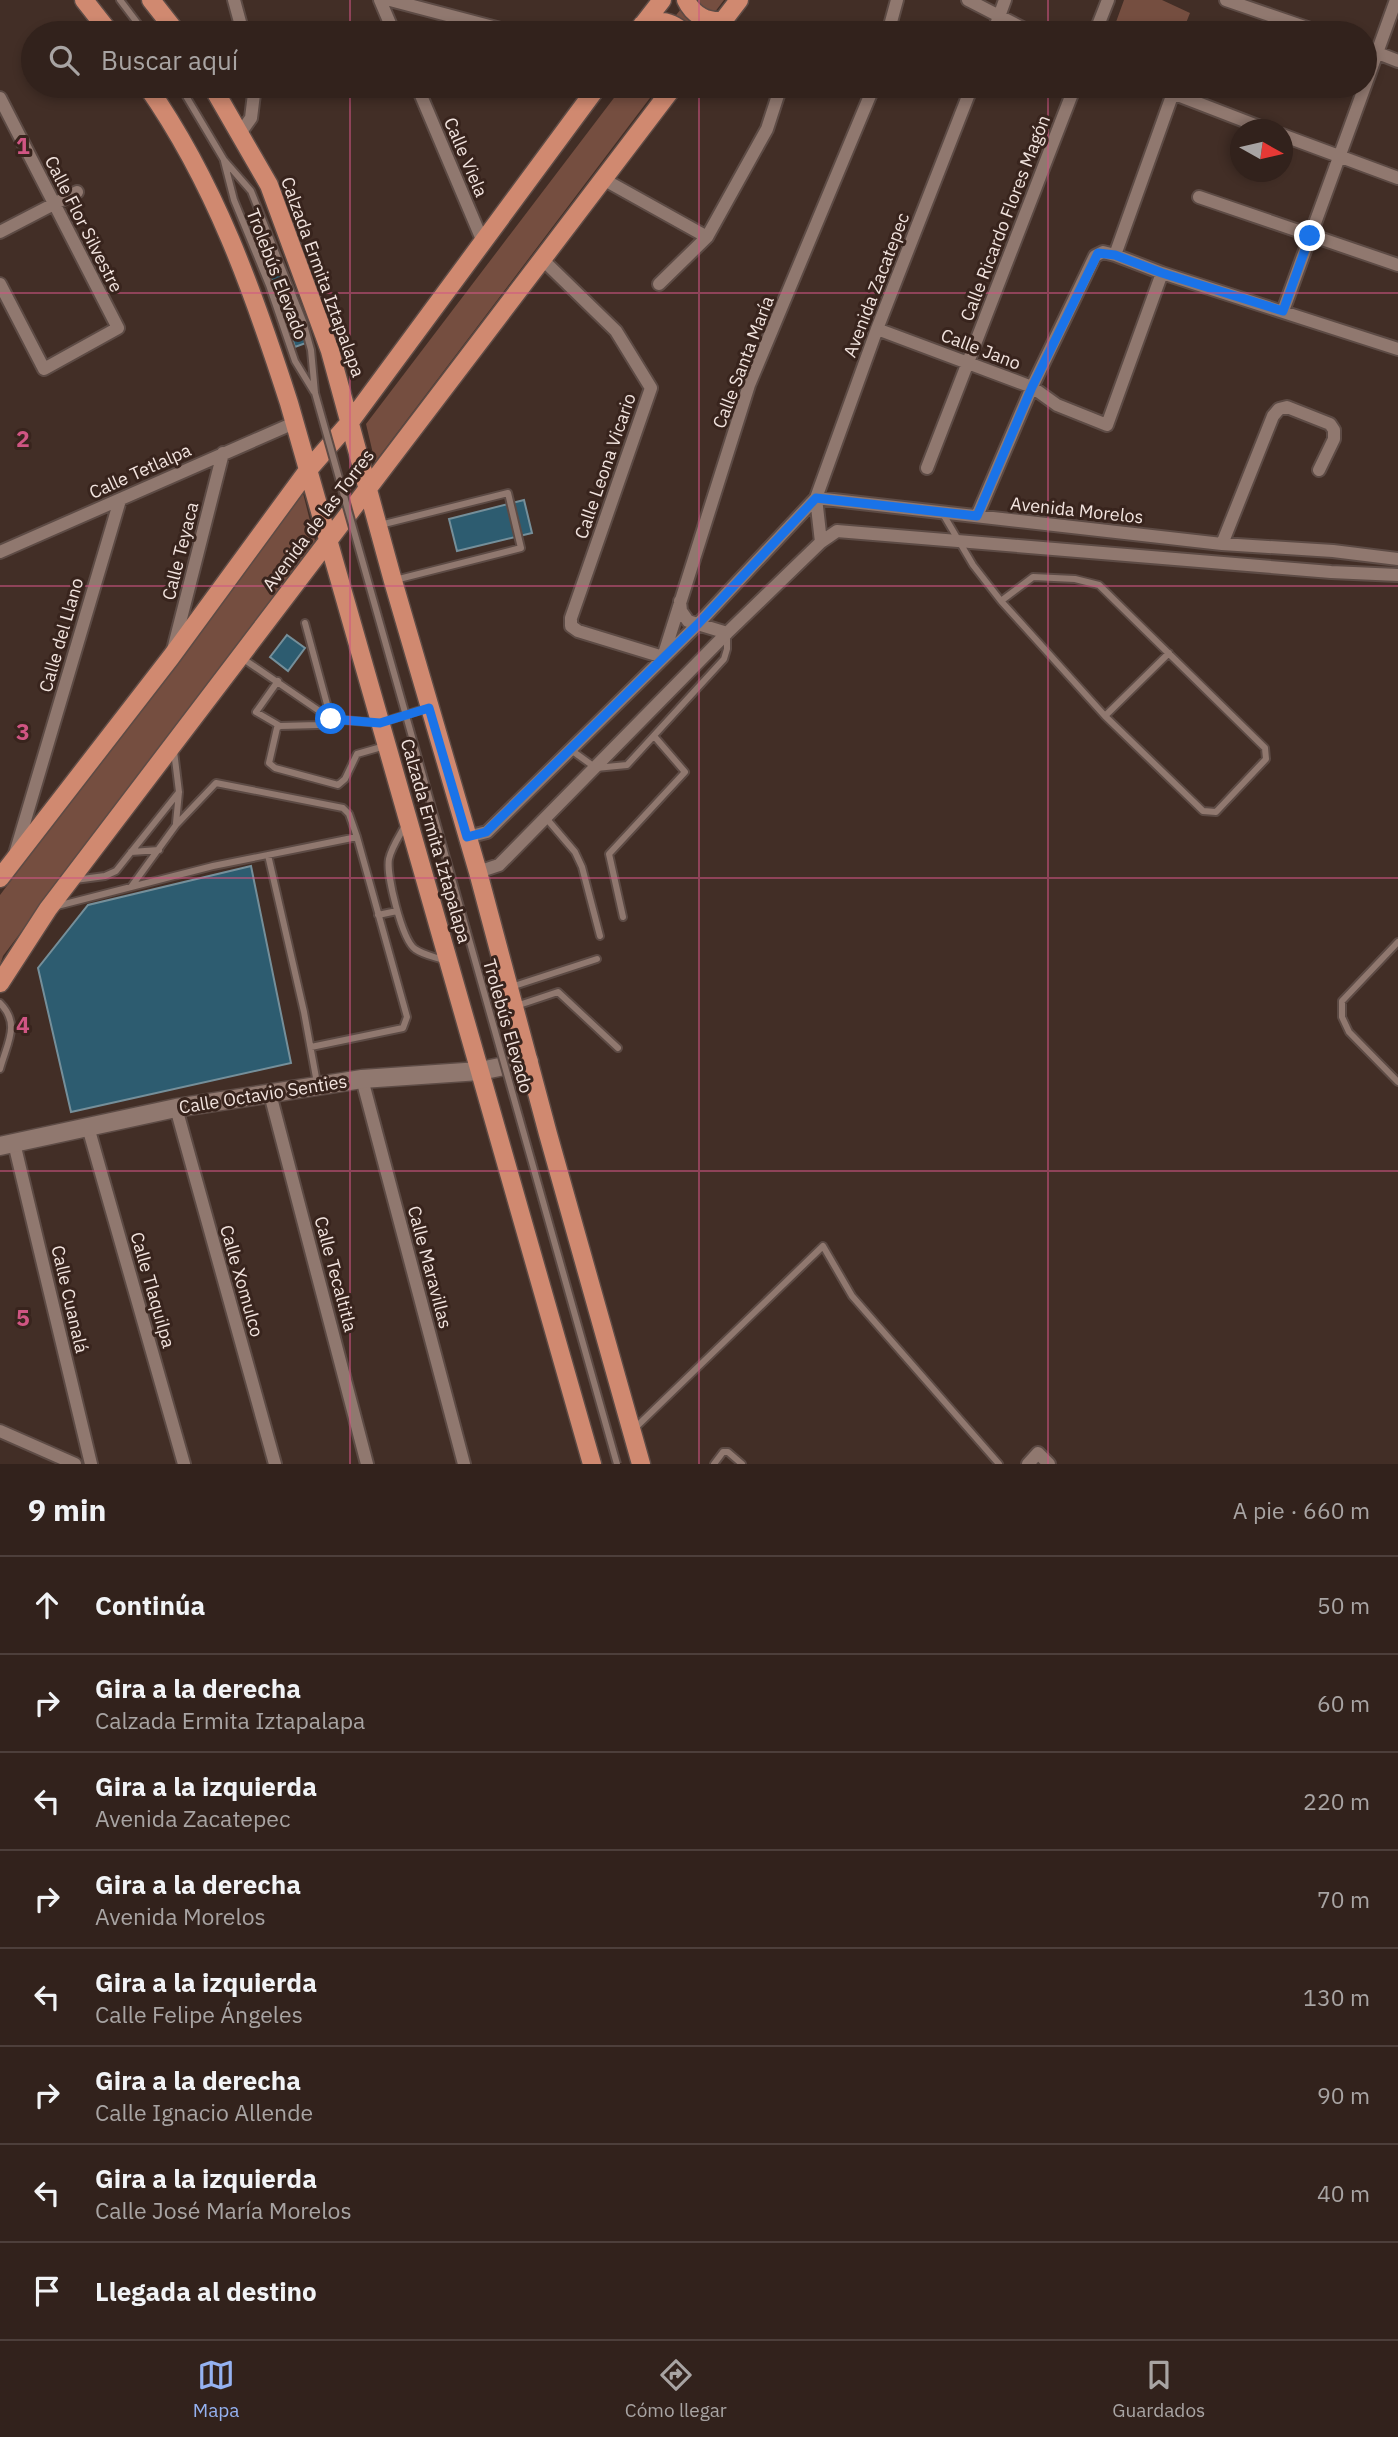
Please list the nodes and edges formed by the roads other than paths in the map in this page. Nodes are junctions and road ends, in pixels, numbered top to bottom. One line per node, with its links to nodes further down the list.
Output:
1 (84, 0): 17 (main road)
2 (120, 0): 18 (lane)
3 (151, 0): 19 (main road)
4 (234, 0): 20 (street)
5 (380, 0): 21 (street)
6 (390, 0): 22 (street)
7 (662, 0): 23 (main road)
8 (685, 0): 24 (main road)
9 (739, 0): 25 (main road)
10 (897, 0): 26 (street)
11 (968, 0): 16 (street)
12 (1005, 0): 16 (street)
13 (1108, 0): 29 (street)
14 (1226, 0): 30 (street)
15 (1396, 0): 31 (street)
16 (999, 18): 27 (street); 28 (street)
17 (101, 21)
18 (136, 21)
19 (168, 21)
20 (240, 21)
21 (389, 21)
22 (470, 21)
23 (645, 21)
24 (709, 21)
25 (723, 21)
26 (891, 21)
27 (998, 21)
28 (1006, 21)
29 (1100, 21)
30 (1287, 21)
31 (1377, 38)
32 (1377, 52): 33 (street)
33 (1398, 61)
34 (0, 98): 58 (street, Calle Flor Silvestre)
35 (155, 98): 76 (main road, Calzada Ermita Iztapalapa)
36 (187, 98): 53 (lane, Trolebús Elevado)
37 (220, 98): 50 (main road, Calzada Ermita Iztapalapa)
38 (254, 98): 50 (street)
39 (422, 98): 62 (street, Calle Viela)
40 (589, 98): 62 (main road, Avenida de las Torres)
41 (665, 98): 55 (main road, Avenida de las Torres)
42 (777, 98): 61 (street)
43 (867, 98): 96 (street, Calle Santa María)
44 (967, 98): 70 (street, Avenida Zacatepec)
45 (1070, 98): 72 (street, Calle Ricardo Flores Magón)
46 (1171, 98): 63 (street)
47 (1186, 98): 49 (street)
48 (1361, 98): 52 (street)
49 (1240, 119)
50 (241, 132): 75 (main road, Calzada Ermita Iztapalapa)
51 (1293, 139): 52 (street)
52 (1339, 157): 54 (street); 60 (street)
53 (224, 160): 74 (lane, Trolebús Elevado); 74 (lane, Trolebús Elevado)
54 (1398, 178)
55 (603, 179): 61 (street); 64 (main road, Avenida de las Torres)
56 (77, 192): 58 (street)
57 (1199, 197): 60 (street)
58 (55, 204): 59 (street); 67 (street, Calle Flor Silvestre)
59 (0, 232)
60 (1310, 236): 65 (street); 69 (street)
61 (707, 237): 68 (street)
62 (483, 242): 75 (main road, Avenida de las Torres)
63 (1115, 255): 66 (street); 73 (street)
64 (542, 259): 81 (main road, Avenida de las Torres); 104 (street, Calle Leona Vicario)
65 (1398, 265)
66 (1162, 273): 69 (street); 73 (street, Calle Jano)
67 (0, 284)
68 (659, 284)
69 (1283, 311): 71 (street)
70 (877, 329): 72 (street, Calle Jano); 82 (street, Avenida Zacatepec)
71 (1398, 349)
72 (967, 363): 73 (street, Calle Jano); 78 (street, Calle Ricardo Flores Magón)
73 (1032, 387): 85 (street)
74 (315, 393): 163 (lane, Trolebús Elevado, bridge)
75 (350, 422): 79 (main road, Avenida de las Torres); 81 (main road, Calzada Ermita Iztapalapa)
76 (294, 423): 77 (street, Calle Tetlalpa); 79 (main road, Calzada Ermita Iztapalapa)
77 (223, 453): 83 (street, Calle Tetlalpa); 102 (street, Calle Teyaca)
78 (927, 468)
79 (308, 470): 87 (main road, Calzada Ermita Iztapalapa); 102 (main road, Avenida de las Torres)
80 (1319, 470): 90 (street)
81 (368, 489): 86 (main road, Calzada Ermita Iztapalapa); 87 (main road, Avenida de las Torres)
82 (816, 498): 84 (street, Avenida Morelos); 89 (street, Avenida Zacatepec); 99 (street, Avenida Zacatepec)
83 (120, 500): 91 (street, Calle Tetlalpa); 125 (street, Calle del Llano)
84 (942, 512): 85 (street, Avenida Morelos); 88 (lane)
85 (977, 516): 90 (street, Avenida Morelos)
86 (378, 526): 95 (main road, Calzada Ermita Iztapalapa); 95 (lane)
87 (328, 539): 103 (main road, Avenida de las Torres); 109 (main road, Calzada Ermita Iztapalapa)
88 (958, 541): 89 (street, Avenida Morelos); 94 (street, Avenida Morelos); 97 (lane)
89 (821, 542): 100 (street)
90 (1222, 544): 92 (street, Avenida Morelos)
91 (0, 550)
92 (1334, 551): 93 (street, Avenida Morelos); 94 (street)
93 (1398, 570): 94 (street, Avenida Morelos)
94 (1331, 572)
95 (393, 580): 106 (main road, Calzada Ermita Iztapalapa)
96 (680, 598): 99 (street); 104 (street, Calle Santa María)
97 (1001, 601): 101 (lane); 107 (lane)
98 (305, 623): 108 (lane)
99 (699, 623): 100 (street); 104 (street, Avenida Zacatepec)
100 (727, 633): 111 (lane); 115 (street)
101 (1169, 653): 107 (lane); 107 (lane)
102 (171, 657): 125 (main road, Avenida de las Torres)
103 (241, 657): 105 (lane); 112 (main road, Avenida de las Torres)
104 (663, 657): 114 (street, Avenida Zacatepec)
105 (278, 681): 108 (lane); 110 (lane)
106 (429, 708): 109 (lane); 121 (main road, Calzada Ermita Iztapalapa)
107 (1105, 716)
108 (331, 719): 109 (lane); 110 (lane)
109 (380, 723): 113 (main road, Calzada Ermita Iztapalapa)
110 (280, 726): 113 (lane)
111 (653, 736): 115 (lane); 133 (lane)
112 (174, 745): 116 (lane); 128 (main road, Avenida de las Torres)
113 (387, 745): 118 (main road, Calzada Ermita Iztapalapa)
114 (570, 750): 115 (lane); 121 (street, Avenida Zacatepec)
115 (596, 768): 117 (street)
116 (179, 792): 119 (lane); 123 (lane)
117 (546, 818): 126 (street); 134 (lane)
118 (408, 819): 131 (lane); 137 (main road, Calzada Ermita Iztapalapa)
119 (176, 825): 120 (lane); 122 (lane)
120 (357, 837): 124 (lane); 132 (lane)
121 (467, 837): 126 (main road, Calzada Ermita Iztapalapa)
122 (159, 849): 123 (lane); 129 (lane)
123 (131, 852): 128 (lane)
124 (268, 855): 129 (lane); 142 (lane)
125 (13, 861): 127 (main road, Avenida de las Torres)
126 (478, 872): 139 (main road, Calzada Ermita Iztapalapa)
127 (0, 878)
128 (70, 881): 130 (main road, Avenida de las Torres)
129 (131, 887): 130 (lane)
130 (48, 909): 138 (main road, Avenida de las Torres)
131 (397, 911): 132 (lane); 137 (lane)
132 (378, 915): 142 (lane)
133 (623, 916)
134 (600, 936)
135 (1398, 942): 148 (lane)
136 (597, 960): 139 (lane)
137 (449, 962): 146 (main road, Calzada Ermita Iztapalapa)
138 (0, 983)
139 (509, 988): 141 (main road, Calzada Ermita Iztapalapa)
140 (0, 1003): 145 (lane)
141 (514, 1007): 143 (lane); 144 (main road, Calzada Ermita Iztapalapa)
142 (311, 1046): 149 (lane)
143 (618, 1048)
144 (529, 1061): 146 (street, Calle Octavio Senties); 155 (main road, Calzada Ermita Iztapalapa)
145 (0, 1069)
146 (480, 1071): 147 (street, Calle Octavio Senties); 162 (main road, Calzada Ermita Iztapalapa)
147 (362, 1079): 149 (street, Calle Octavio Senties); 161 (street, Calle Maravillas)
148 (1398, 1082)
149 (317, 1086): 150 (street, Calle Octavio Senties)
150 (270, 1094): 151 (street, Calle Octavio Senties); 160 (street, Calle Tecaltitla)
151 (176, 1108): 152 (street, Calle Octavio Senties); 159 (street, Calle Xomulco)
152 (88, 1126): 153 (street, Calle Octavio Senties); 158 (street, Calle Tlaquilpa)
153 (7, 1145): 157 (street, Calle Cuanalá)
154 (0, 1431): 156 (street)
155 (632, 1431): 164 (main road, Calzada Ermita Iztapalapa); 167 (lane)
156 (75, 1464)
157 (91, 1464)
158 (184, 1464)
159 (275, 1464)
160 (367, 1464)
161 (464, 1464)
162 (592, 1464)
163 (617, 1464)
164 (641, 1464)
165 (714, 1464): 166 (lane)
166 (742, 1464)
167 (999, 1464)
168 (1028, 1464): 169 (street)
169 (1049, 1464)

